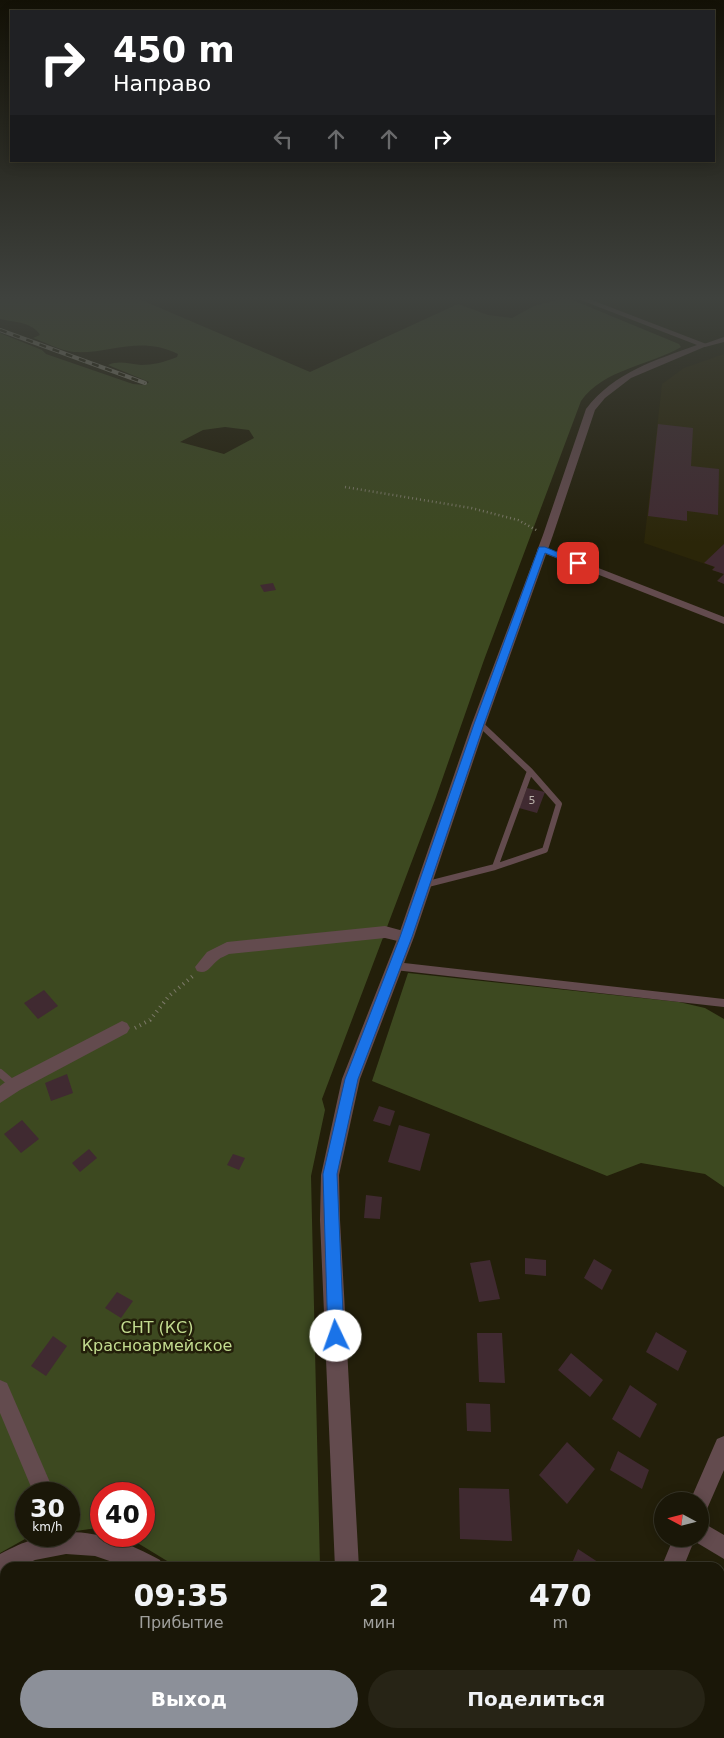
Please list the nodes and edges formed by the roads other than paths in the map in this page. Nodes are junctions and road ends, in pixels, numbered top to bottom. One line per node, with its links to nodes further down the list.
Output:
1 (622, 380): 2 (street)
2 (542, 549): 3 (street); 4 (street)
3 (724, 621)
4 (479, 724): 5 (lane); 7 (street)
5 (530, 771): 6 (lane); 6 (lane)
6 (494, 867): 7 (lane)
7 (424, 885): 8 (street)
8 (406, 937): 9 (street); 10 (street)
9 (202, 966)
10 (394, 966): 11 (lane); 27 (street)
11 (724, 1002)
12 (122, 1028): 14 (street)
13 (0, 1073): 14 (lane)
14 (14, 1085): 15 (street)
15 (0, 1096)
16 (0, 1390): 18 (street)
17 (724, 1446): 19 (street)
18 (40, 1482)
19 (704, 1492)
20 (709, 1538): 24 (street)
21 (80, 1541): 26 (street)
22 (41, 1547): 25 (street)
23 (680, 1548): 28 (street)
24 (724, 1548)
25 (7, 1562)
26 (141, 1562)
27 (348, 1562)
28 (674, 1562)

